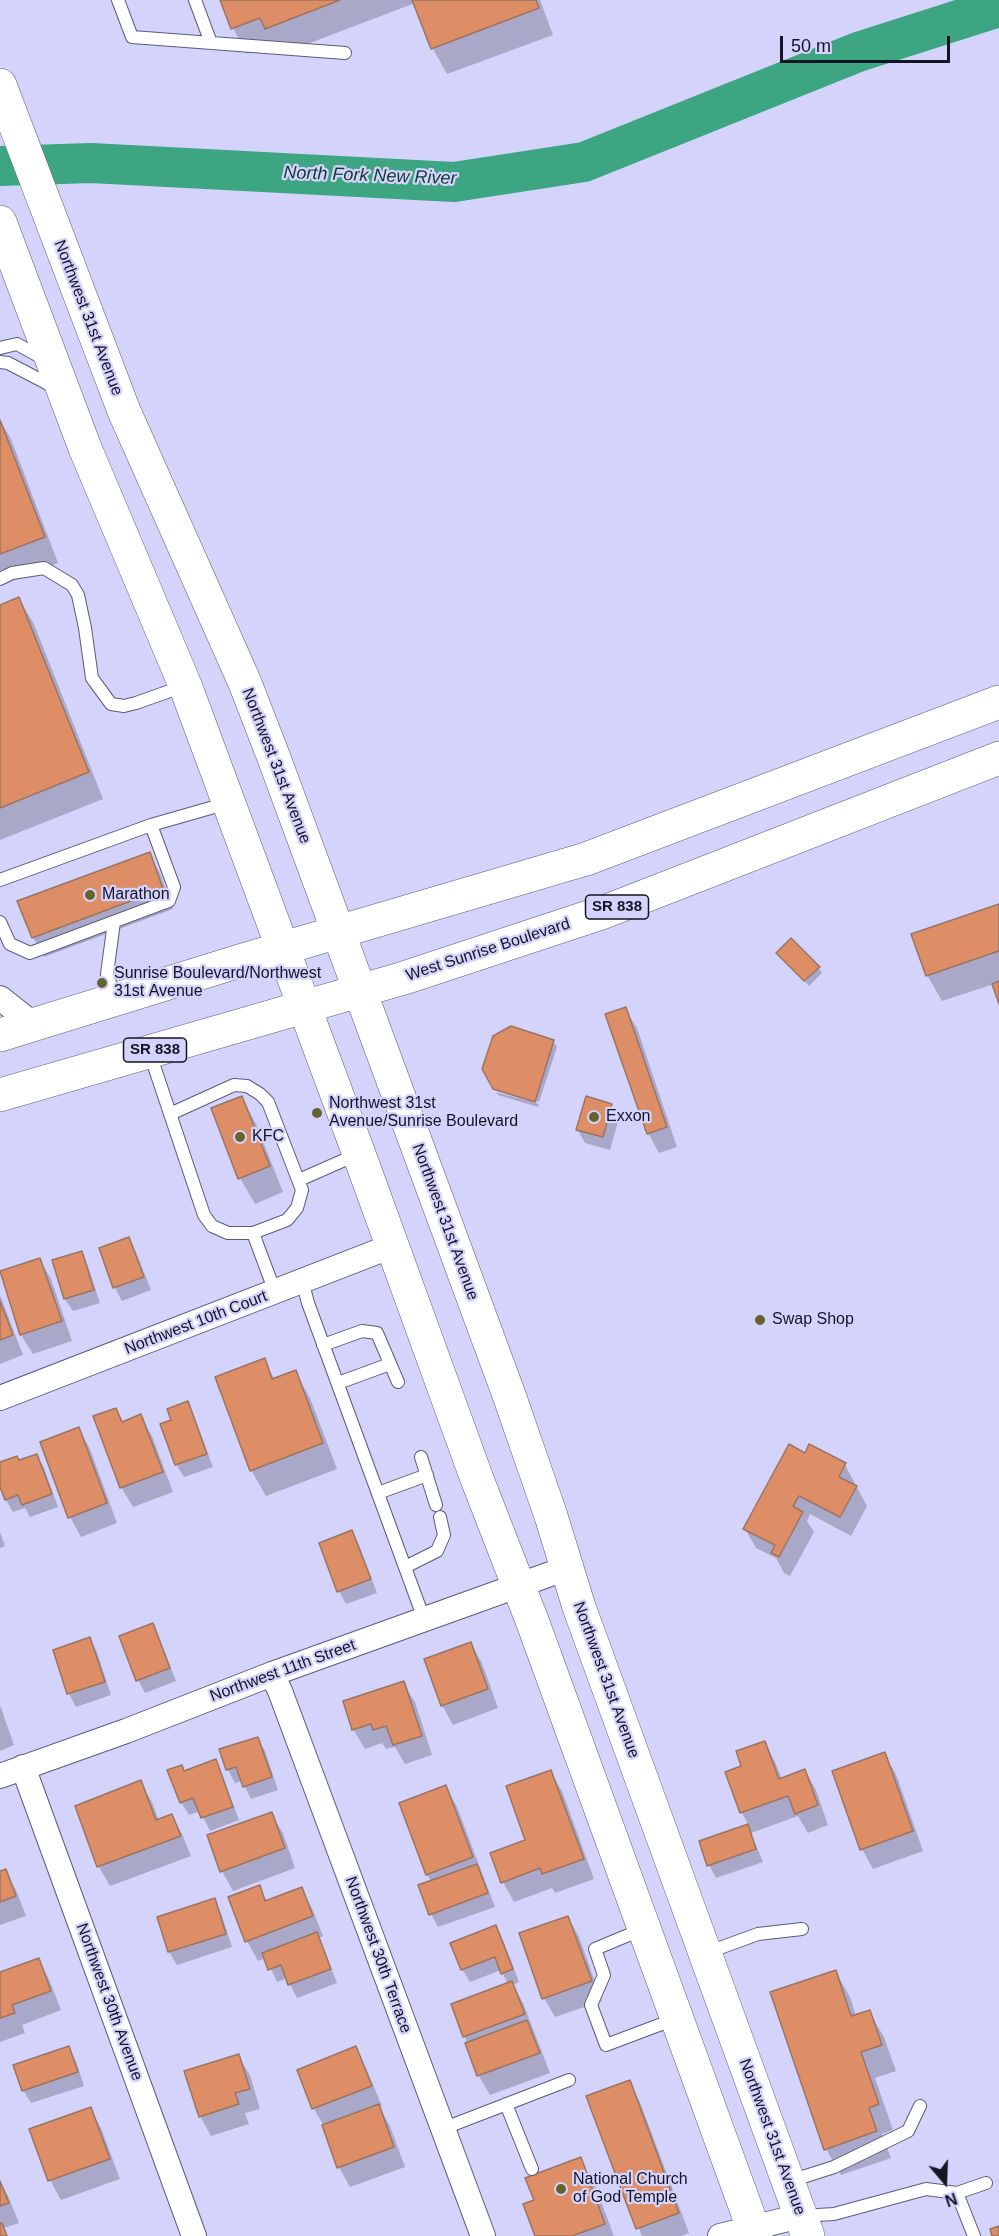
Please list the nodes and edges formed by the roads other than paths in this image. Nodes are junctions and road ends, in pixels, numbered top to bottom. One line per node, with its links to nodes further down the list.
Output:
1 (118, 0): 3 (lane)
2 (195, 0): 3 (lane)
3 (211, 43): 4 (lane)
4 (345, 53)
5 (4, 96): 10 (main road, Northwest 31st Avenue)
6 (4, 232): 9 (main road)
7 (0, 348): 9 (lane)
8 (0, 362): 9 (lane)
9 (59, 378): 10 (main road); 12 (main road)
10 (124, 411): 20 (main road, Northwest 31st Avenue)
11 (0, 579): 12 (lane)
12 (185, 685): 15 (main road)
13 (999, 702): 20 (main road)
14 (999, 758): 22 (main road, West Sunrise Boulevard / SR 838)
15 (229, 802): 16 (lane); 21 (main road)
16 (151, 825): 17 (lane); 19 (lane)
17 (0, 880)
18 (0, 921): 19 (lane)
19 (114, 922): 24 (lane)
20 (338, 931): 21 (main road); 22 (main road, Northwest 31st Avenue)
21 (284, 948): 24 (main road); 25 (main road)
22 (360, 990): 25 (main road, West Sunrise Boulevard / SR 838); 46 (main road, Northwest 31st Avenue)
23 (0, 998): 26 (street)
24 (115, 999): 26 (main road)
25 (305, 1006): 28 (main road, West Sunrise Boulevard / SR 838); 31 (main road)
26 (34, 1025): 27 (main road)
27 (0, 1035)
28 (150, 1052): 29 (main road, West Sunrise Boulevard / SR 838); 30 (lane)
29 (0, 1095)
30 (170, 1114): 32 (lane); 33 (lane)
31 (359, 1154): 32 (lane); 34 (main road)
32 (299, 1179): 33 (lane)
33 (254, 1233): 36 (lane)
34 (392, 1246): 35 (street, Northwest 10th Court); 47 (main road)
35 (302, 1280): 36 (street, Northwest 10th Court); 37 (lane)
36 (275, 1292): 41 (street, Northwest 10th Court)
37 (323, 1345): 38 (lane); 40 (lane)
38 (390, 1364): 39 (lane); 40 (lane)
39 (398, 1382)
40 (338, 1383): 44 (lane)
41 (0, 1398)
42 (421, 1457): 43 (lane)
43 (427, 1475): 44 (lane); 45 (lane)
44 (378, 1493): 45 (lane)
45 (405, 1567): 48 (lane)
46 (567, 1568): 47 (street, Northwest 11th Street); 54 (main road, Northwest 31st Avenue)
47 (517, 1586): 48 (street, Northwest 11th Street); 52 (main road)
48 (424, 1619): 49 (street, Northwest 11th Street)
49 (272, 1674): 50 (street, Northwest 11th Street); 59 (street, Northwest 30th Terrace)
50 (23, 1767): 51 (street, Northwest 11th Street); 66 (street, Northwest 30th Avenue)
51 (0, 1776)
52 (644, 1928): 55 (main road); 55 (lane)
53 (802, 1929): 54 (lane)
54 (705, 1954): 61 (main road, Northwest 31st Avenue)
55 (676, 2018): 65 (main road)
56 (569, 2080): 57 (lane)
57 (506, 2104): 59 (lane); 60 (lane)
58 (920, 2106): 61 (lane)
59 (442, 2128): 67 (street, Northwest 30th Terrace)
60 (532, 2169)
61 (789, 2181): 64 (main road, Northwest 31st Avenue)
62 (986, 2183): 63 (lane)
63 (957, 2193): 64 (lane); 69 (lane)
64 (804, 2226): 65 (street)
65 (754, 2231): 68 (street)
66 (194, 2236)
67 (483, 2236)
68 (720, 2236)
69 (974, 2236)

